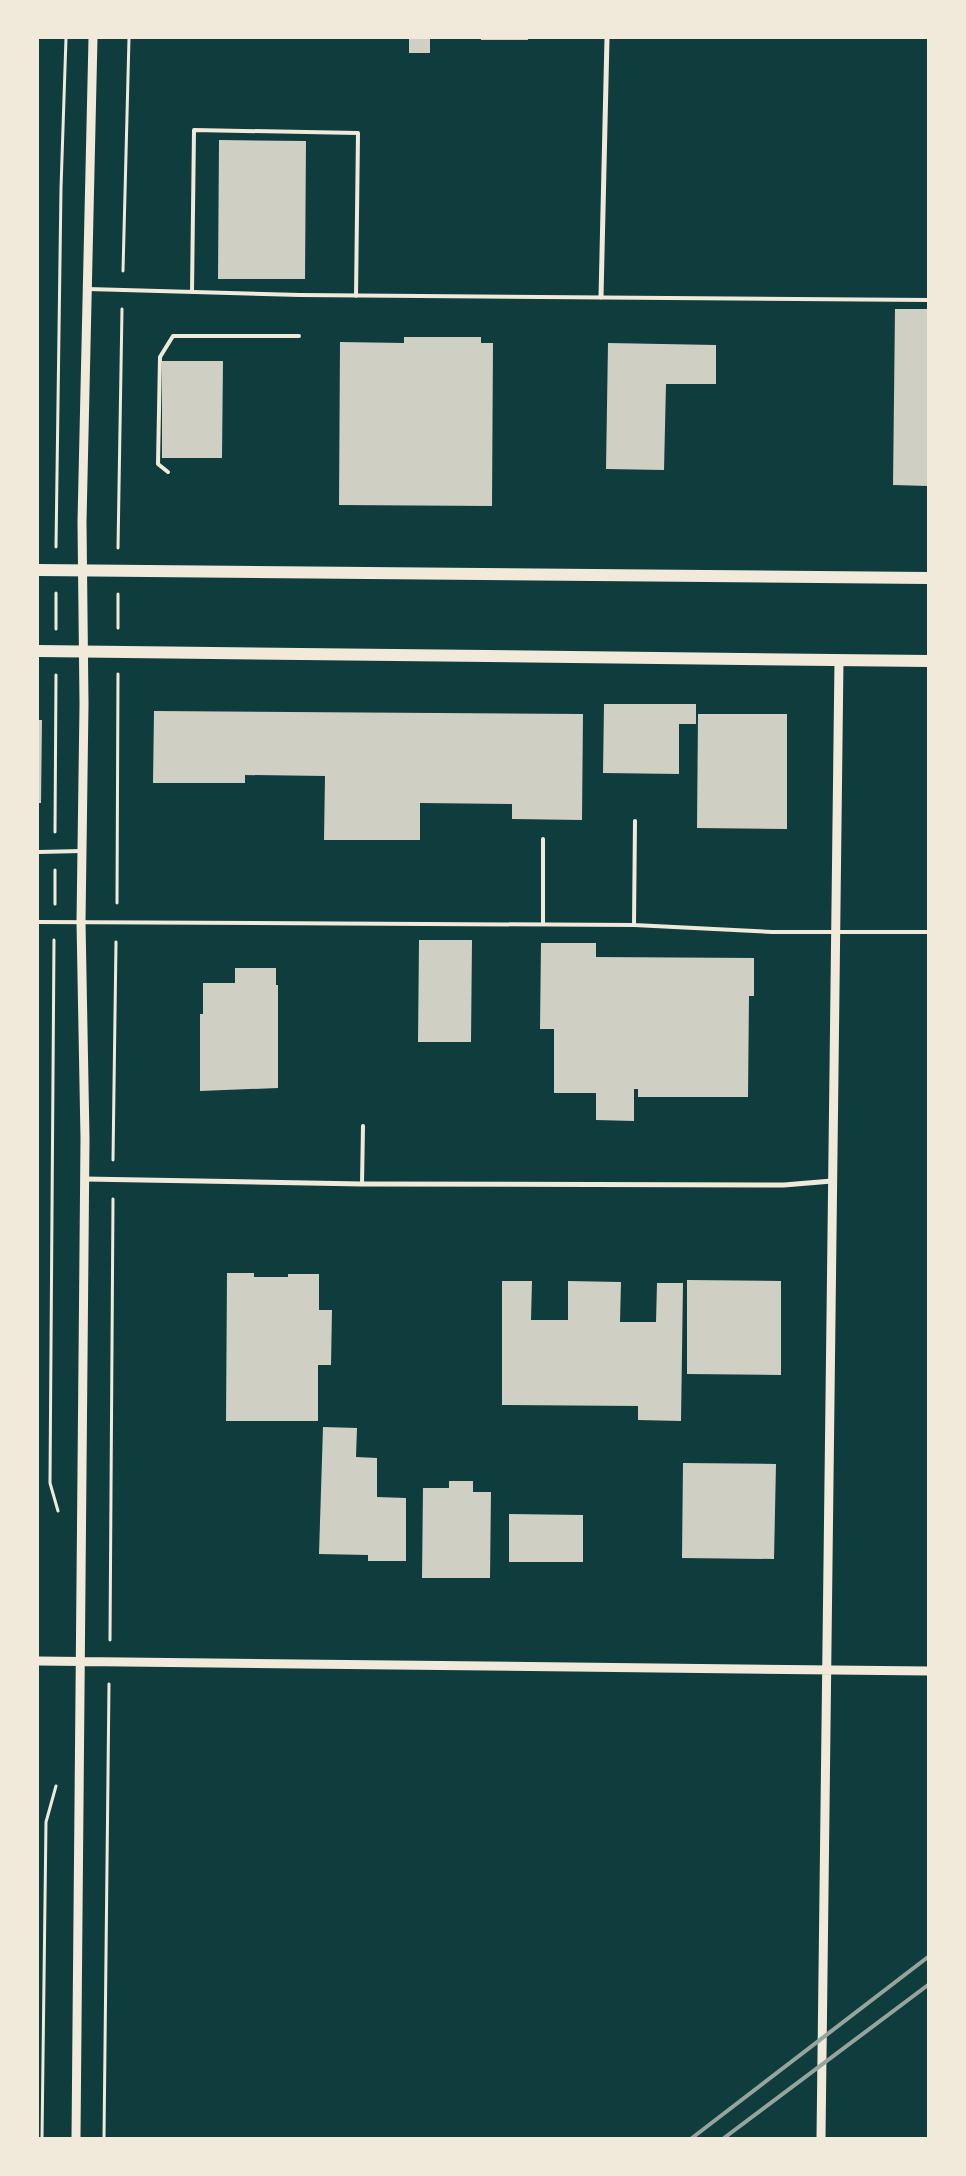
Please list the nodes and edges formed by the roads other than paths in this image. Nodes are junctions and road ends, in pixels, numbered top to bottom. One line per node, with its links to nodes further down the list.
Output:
1 (93, 38): 3 (street)
2 (606, 38): 6 (street)
3 (88, 289): 4 (lane); 11 (street)
4 (192, 292): 5 (lane); 5 (lane)
5 (356, 296): 6 (lane)
6 (601, 297): 7 (lane)
7 (928, 300)
8 (299, 336): 9 (lane)
9 (168, 472)
10 (38, 570): 11 (main road)
11 (83, 570): 12 (main road); 14 (street)
12 (928, 578)
13 (38, 651): 14 (main road)
14 (84, 652): 15 (main road); 19 (street)
15 (839, 660): 16 (main road); 25 (street)
16 (928, 661)
17 (635, 821): 24 (lane)
18 (543, 839): 23 (lane)
19 (82, 851): 20 (lane); 22 (street)
20 (38, 852)
21 (38, 922): 22 (lane)
22 (81, 922): 23 (lane); 28 (street)
23 (543, 924): 24 (lane)
24 (634, 925): 25 (lane)
25 (835, 932): 26 (lane); 29 (street)
26 (928, 932)
27 (363, 1126): 30 (lane)
28 (85, 1179): 30 (street); 32 (street)
29 (832, 1181): 30 (street); 33 (street)
30 (362, 1184)
31 (38, 1661): 32 (street)
32 (80, 1661): 33 (street); 35 (street)
33 (826, 1670): 34 (street); 36 (street)
34 (928, 1671)
35 (76, 2138)
36 (821, 2138)

